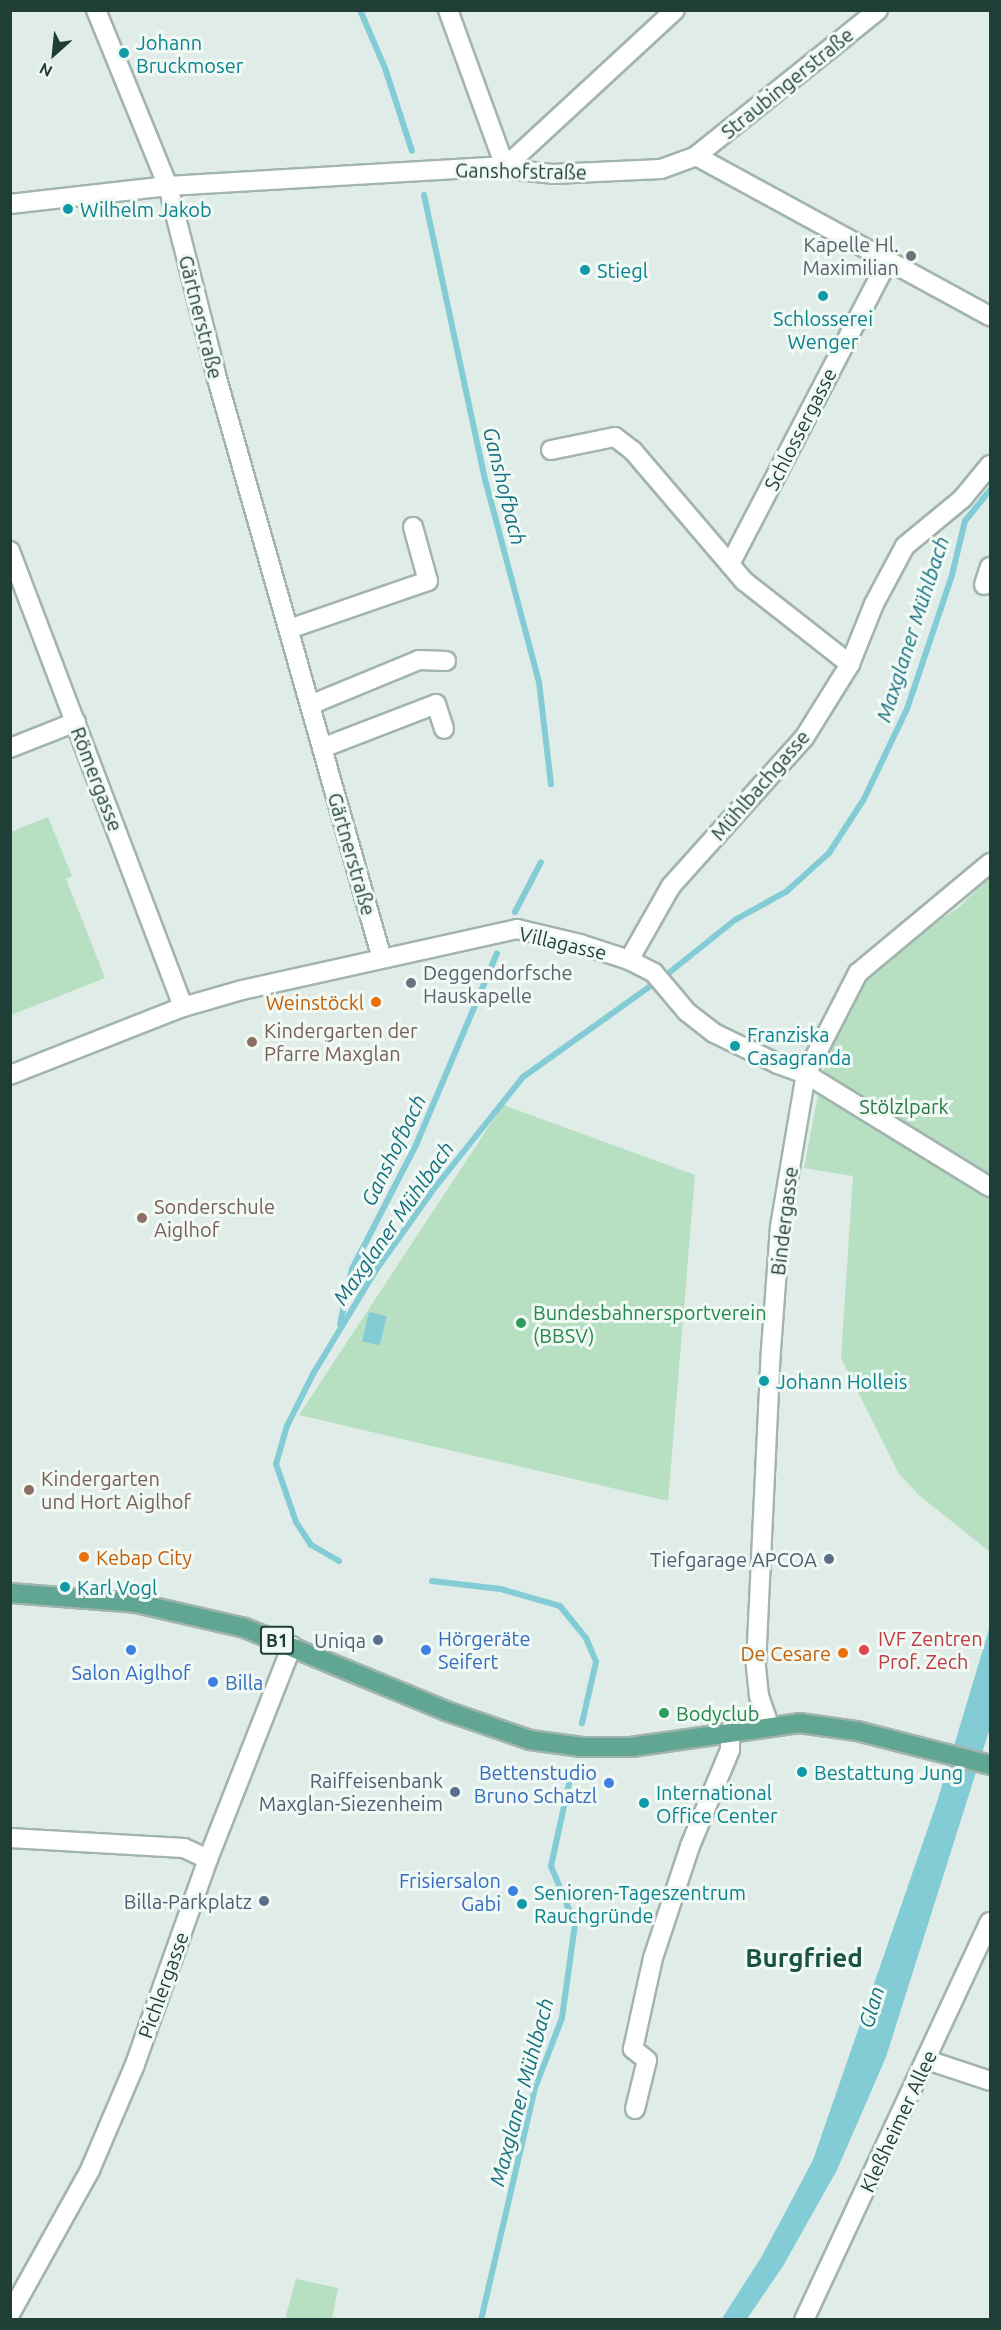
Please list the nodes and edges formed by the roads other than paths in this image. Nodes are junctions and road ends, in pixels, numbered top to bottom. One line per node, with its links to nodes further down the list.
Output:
1 (96, 10): 7 (street, Gärtnerstraße)
2 (448, 10): 6 (street)
3 (675, 10): 6 (street)
4 (878, 10): 5 (street, Straubingerstraße)
5 (696, 156): 6 (street, Ganshofstraße); 9 (street)
6 (505, 167): 7 (street, Ganshofstraße)
7 (168, 186): 8 (street, Ganshofstraße); 18 (street, Gärtnerstraße)
8 (10, 204)
9 (887, 262): 10 (street); 15 (street, Schlossergasse)
10 (990, 316)
11 (551, 450): 15 (street)
12 (990, 465): 20 (street, Mühlbachgasse)
13 (413, 527): 18 (street)
14 (10, 551): 22 (street, Römergasse)
15 (730, 564): 20 (street)
16 (990, 567): 17 (street)
17 (984, 585)
18 (289, 629): 21 (street, Gärtnerstraße)
19 (446, 662): 21 (street)
20 (850, 664): 28 (street, Mühlbachgasse)
21 (310, 705): 25 (street, Gärtnerstraße)
22 (76, 722): 24 (street); 29 (street, Römergasse)
23 (444, 729): 25 (street)
24 (10, 748)
25 (322, 748): 27 (street, Gärtnerstraße)
26 (990, 863): 30 (street, Bindergasse)
27 (382, 959): 28 (street, Villagasse); 29 (street, Villagasse)
28 (630, 960): 30 (street, Villagasse)
29 (183, 1007): 31 (street, Villagasse)
30 (806, 1074): 32 (street); 35 (street, Bindergasse)
31 (10, 1075)
32 (990, 1187)
33 (10, 1593): 34 (main road, B1)
34 (292, 1646): 36 (main road, B1); 39 (street, Pichlergasse)
35 (769, 1725): 36 (main road, B1); 37 (main road, B1)
36 (730, 1730): 43 (street)
37 (990, 1765)
38 (10, 1838): 39 (street)
39 (208, 1859): 44 (street, Pichlergasse)
40 (990, 1922): 41 (street, Kleßheimer Allee)
41 (927, 2060): 42 (street); 45 (street, Kleßheimer Allee)
42 (990, 2081)
43 (635, 2109)
44 (10, 2314)
45 (804, 2319)

